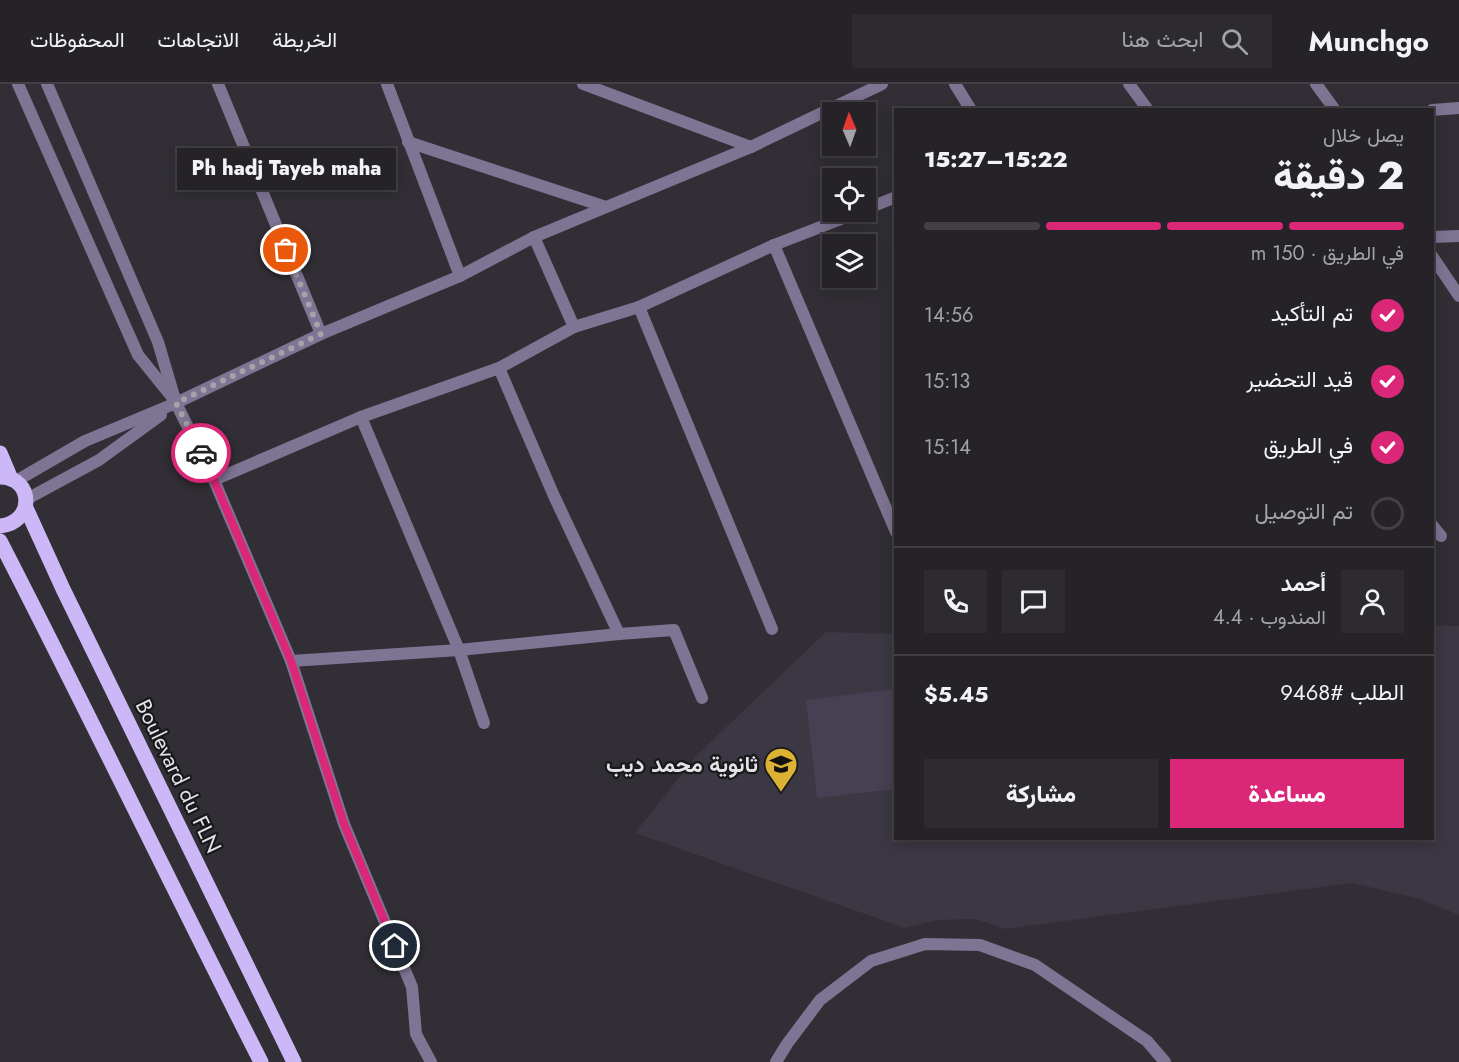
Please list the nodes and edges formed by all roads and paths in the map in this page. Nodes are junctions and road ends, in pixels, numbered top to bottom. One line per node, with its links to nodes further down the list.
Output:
1 (18, 84): 32 (street)
2 (47, 84): 32 (street)
3 (218, 84): 30 (street)
4 (387, 84): 15 (street)
5 (583, 84): 16 (street)
6 (882, 84): 16 (street)
7 (956, 84): 10 (street)
8 (1129, 84): 11 (street)
9 (1316, 84): 12 (street)
10 (970, 108)
11 (1147, 108)
12 (1334, 108)
13 (1459, 108): 14 (street)
14 (1434, 110)
15 (408, 142): 19 (street); 26 (street)
16 (751, 147): 19 (street)
17 (894, 198): 18 (street)
18 (876, 205)
19 (606, 207): 22 (street)
20 (833, 222): 24 (street)
21 (1459, 236): 23 (street)
22 (534, 237): 26 (street); 29 (street)
23 (1434, 237)
24 (774, 245): 28 (street); 39 (street)
25 (1434, 259): 27 (street)
26 (460, 276): 30 (street)
27 (1459, 296)
28 (639, 307): 29 (street); 43 (street)
29 (574, 327): 31 (street)
30 (321, 334): 32 (street)
31 (499, 368): 33 (street); 44 (street)
32 (176, 403): 35 (street); 36 (street); 37 (street)
33 (361, 417): 36 (street); 45 (street)
34 (0, 453): 35 (main road, Boulevard du FLN)
35 (9, 479): 37 (main road, Boulevard du FLN)
36 (214, 480): 46 (street)
37 (26, 504): 38 (main road); 50 (main road, Boulevard du FLN)
38 (0, 526)
39 (894, 527)
40 (1434, 527): 41 (street)
41 (1441, 536)
42 (0, 541): 49 (main road)
43 (772, 629)
44 (619, 634): 45 (street); 47 (street)
45 (459, 650): 46 (street); 48 (street)
46 (291, 661): 51 (street)
47 (702, 698)
48 (484, 723)
49 (261, 1062)
50 (294, 1062)
51 (430, 1062)
52 (776, 1062): 53 (street)
53 (1165, 1062)

